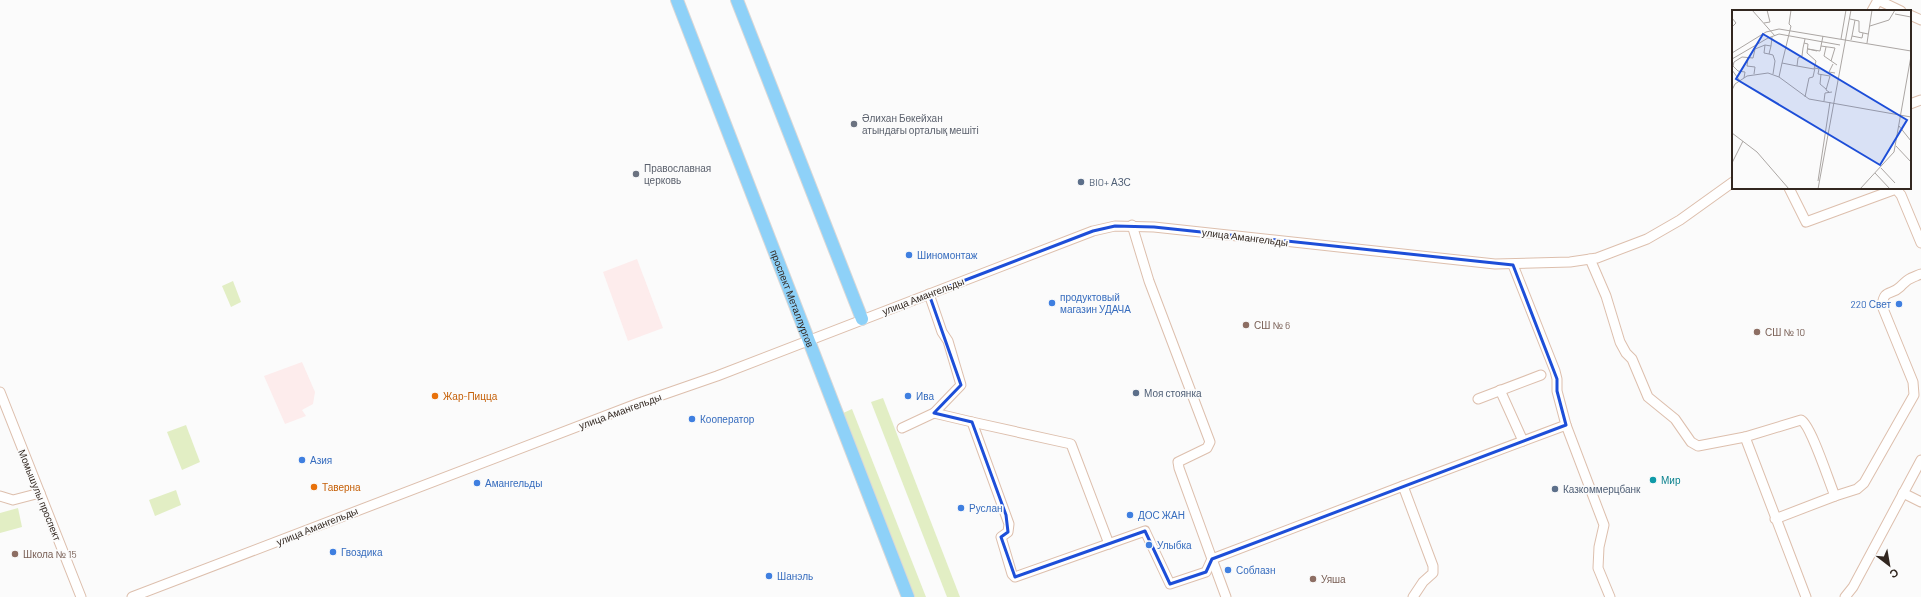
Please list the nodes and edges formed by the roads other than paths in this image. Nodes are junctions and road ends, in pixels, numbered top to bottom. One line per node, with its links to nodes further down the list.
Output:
1 (677, 0): 21 (main road, проспект Металлургов)
2 (737, 0): 20 (main road)
3 (1878, 0): 4 (street); 5 (street)
4 (1873, 10)
5 (1899, 10)
6 (1911, 15): 7 (street)
7 (1921, 20)
8 (1921, 100): 9 (street)
9 (1911, 104)
10 (1732, 183): 16 (street, улица Амангельды)
11 (1790, 189): 12 (street)
12 (1896, 189)
13 (1896, 189): 15 (street)
14 (1132, 226): 17 (street, улица Амангельды); 19 (street, улица Амангельды); 41 (street)
15 (1921, 243)
16 (1590, 259): 17 (street, улица Амангельды); 30 (street)
17 (1513, 265): 28 (street)
18 (1921, 274): 37 (street)
19 (929, 294): 20 (street, улица Амангельды); 26 (street)
20 (862, 319): 21 (street, улица Амангельды)
21 (808, 340): 43 (street, улица Амангельды); 44 (main road, проспект Металлургов)
22 (1541, 375): 23 (street)
23 (1500, 390): 25 (street); 31 (street)
24 (0, 392): 34 (street, Момышулы проспект)
25 (1478, 399)
26 (934, 413): 27 (street); 29 (street)
27 (972, 422): 40 (street); 40 (street)
28 (1566, 425): 31 (street); 47 (street)
29 (902, 428)
30 (1745, 437): 37 (street); 39 (street)
31 (1523, 441): 33 (street)
32 (1921, 460): 35 (street)
33 (1403, 486): 41 (street); 46 (street)
34 (40, 493): 36 (street); 42 (street, Момышулы проспект)
35 (1903, 493): 38 (street); 49 (street)
36 (0, 496)
37 (1835, 496): 39 (street)
38 (1921, 502)
39 (1775, 519): 48 (street)
40 (1109, 544): 41 (street)
41 (1212, 559): 45 (street)
42 (81, 597)
43 (132, 597)
44 (908, 597)
45 (1226, 597)
46 (1414, 597)
47 (1610, 597)
48 (1806, 597)
49 (1845, 597)

